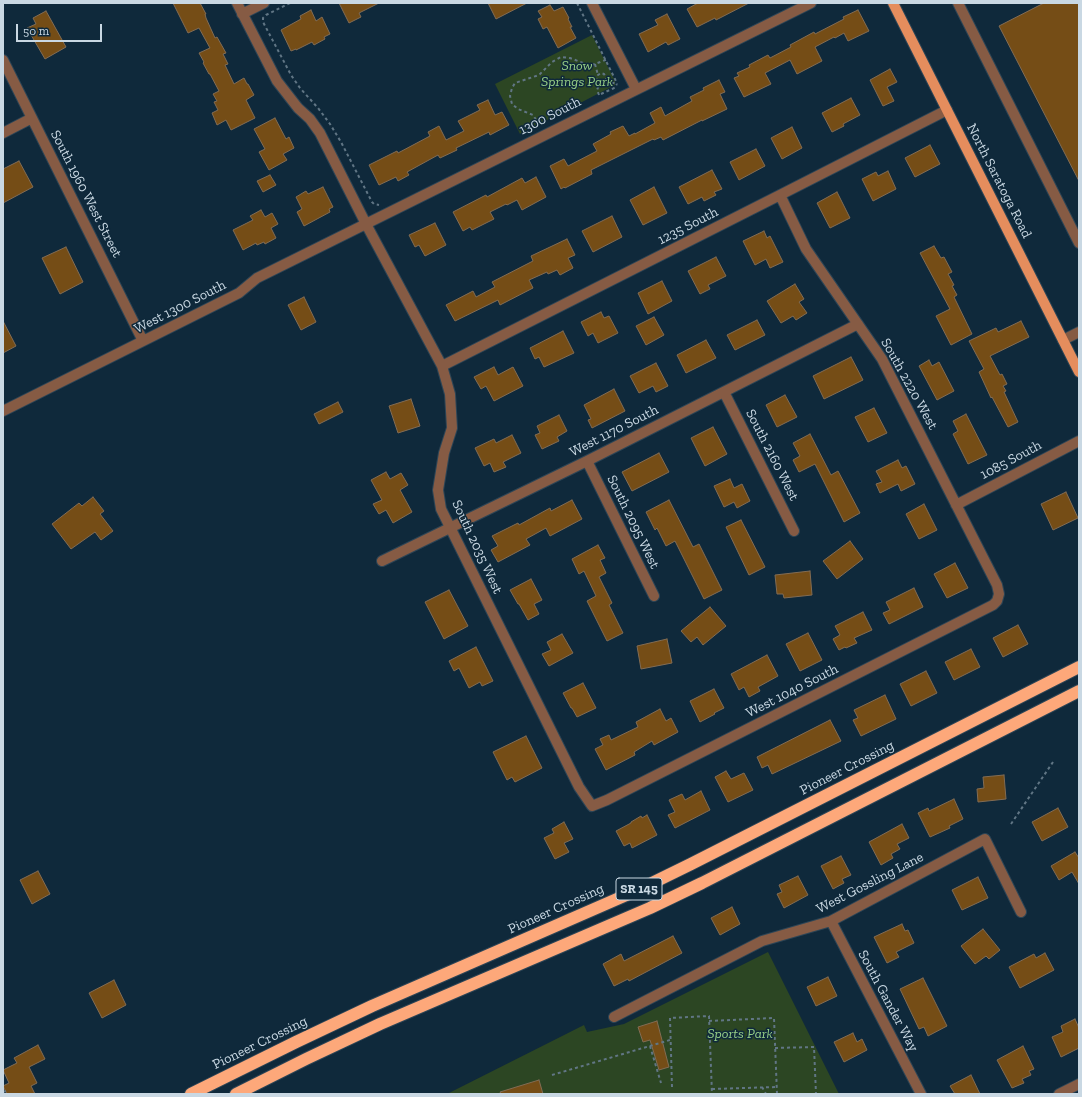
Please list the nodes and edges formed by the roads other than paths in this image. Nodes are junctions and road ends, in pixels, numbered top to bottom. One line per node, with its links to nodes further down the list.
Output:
1 (236, 3): 7 (street, South 2035 West)
2 (264, 3): 7 (street)
3 (592, 3): 9 (street)
4 (811, 3): 9 (street, 1300 South)
5 (893, 3): 10 (main road, North Saratoga Road)
6 (958, 3): 15 (street)
7 (242, 14): 14 (street, South 2035 West)
8 (3, 60): 11 (street, South 1960 West Street)
9 (636, 89): 14 (street, 1300 South)
10 (947, 110): 13 (street, 1235 South); 18 (main road, North Saratoga Road)
11 (32, 118): 12 (street); 19 (street, South 1960 West Street)
12 (3, 133)
13 (780, 196): 16 (street, South 2220 West); 20 (street, 1235 South)
14 (366, 224): 19 (street, West 1300 South); 20 (street, South 2035 West)
15 (1079, 243)
16 (858, 324): 22 (street, West 1170 South); 26 (street, South 2220 West)
17 (1079, 332): 18 (street)
18 (1063, 340): 21 (main road, North Saratoga Road)
19 (143, 341): 23 (street, West 1300 South)
20 (442, 366): 27 (street, South 2035 West)
21 (1079, 372)
22 (724, 392): 25 (street, West 1170 South); 28 (street, South 2160 West)
23 (3, 411)
24 (1079, 441): 26 (street, 1085 South)
25 (587, 461): 27 (street, West 1170 South); 31 (street, South 2095 West)
26 (956, 505): 30 (street, South 2220 West)
27 (450, 528): 29 (street, West 1170 South); 34 (street, South 2035 West)
28 (794, 530)
29 (382, 561)
30 (999, 594): 34 (street, West 1040 South)
31 (654, 596)
32 (1079, 667): 39 (highway, Pioneer Crossing / SR 145)
33 (1079, 691): 40 (highway, SR 145)
34 (592, 806)
35 (1020, 912): 36 (street, West Gossling Lane)
36 (830, 921): 37 (street, West Gossling Lane); 41 (street, South Gander Way)
37 (614, 1017)
38 (1079, 1084): 42 (street)
39 (191, 1094)
40 (236, 1094)
41 (921, 1094)
42 (1059, 1094)

